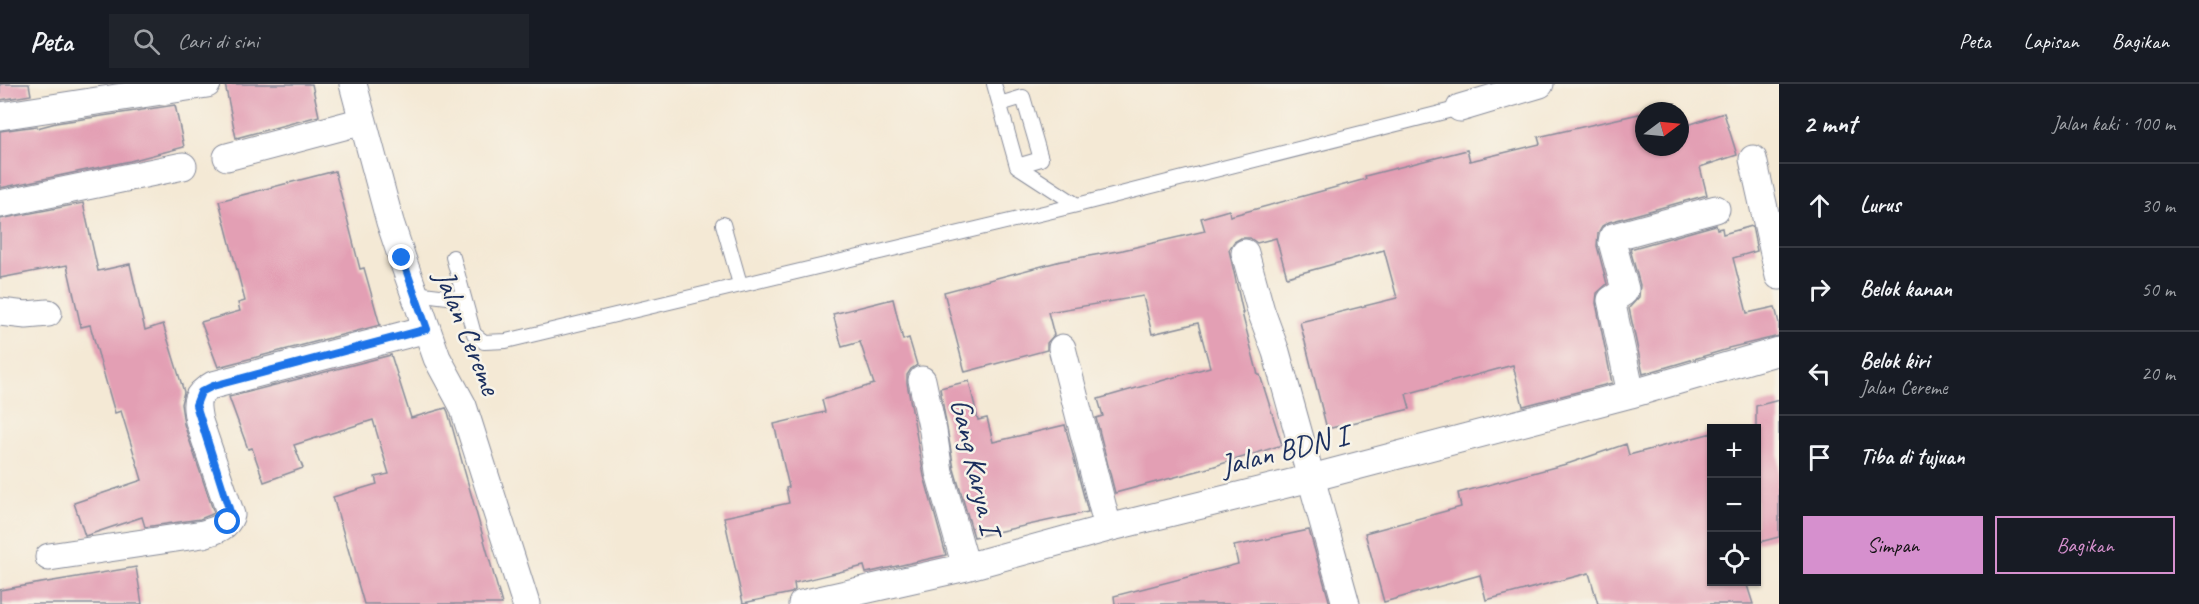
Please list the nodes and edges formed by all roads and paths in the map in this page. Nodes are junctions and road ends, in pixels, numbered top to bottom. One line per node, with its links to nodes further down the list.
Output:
1 (207, 84): 7 (street)
2 (353, 84): 8 (street, Jalan Cereme)
3 (994, 84): 5 (lane)
4 (1540, 84): 6 (street)
5 (1000, 104): 12 (lane); 12 (lane)
6 (1460, 108): 14 (lane)
7 (0, 116)
8 (363, 121): 9 (street); 21 (street, Jalan Cereme)
9 (227, 157)
10 (1753, 159): 19 (street)
11 (183, 166): 13 (street)
12 (1017, 166): 14 (lane)
13 (0, 204)
14 (1077, 205): 20 (lane)
15 (1716, 209): 29 (street)
16 (723, 224): 20 (lane)
17 (1245, 253): 30 (street)
18 (453, 257): 22 (lane)
19 (1779, 276)
20 (740, 284): 22 (lane)
21 (415, 293): 22 (lane); 25 (street, Jalan Cereme)
22 (464, 298)
23 (0, 312): 24 (street)
24 (48, 313)
25 (427, 329): 32 (street); 34 (street, Jalan Cereme)
26 (1062, 348): 31 (street)
27 (1779, 351): 29 (street, Jalan BDN I)
28 (922, 380): 33 (street, Gang Karya I)
29 (1631, 394): 30 (street, Jalan BDN I)
30 (1311, 478): 31 (street, Jalan BDN I); 36 (street)
31 (1108, 528): 33 (street, Jalan BDN I)
32 (49, 557)
33 (966, 567): 35 (street, Jalan BDN I)
34 (526, 604)
35 (802, 604)
36 (1346, 604)

